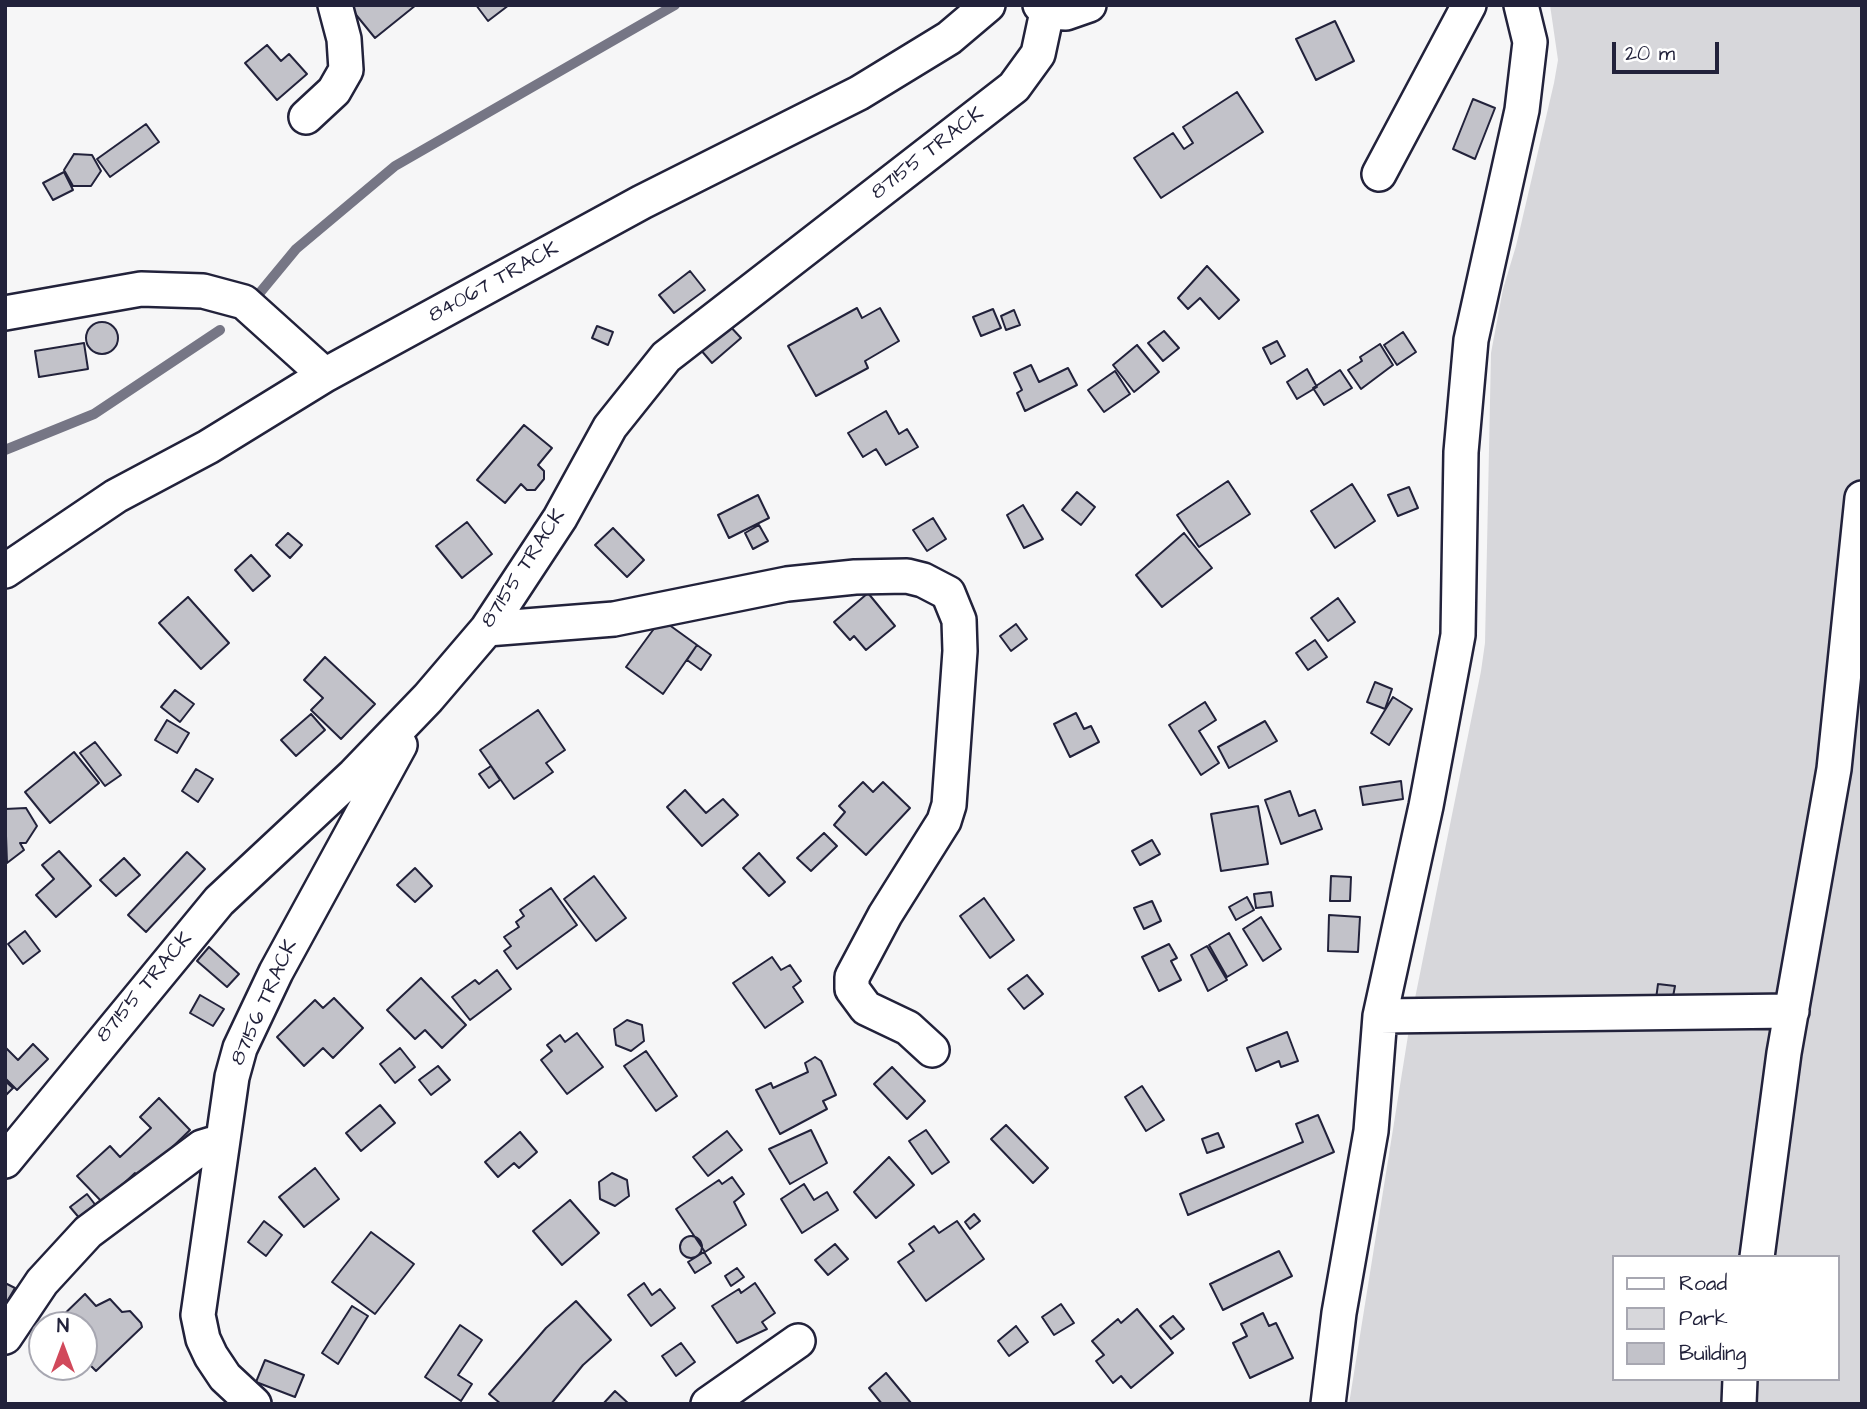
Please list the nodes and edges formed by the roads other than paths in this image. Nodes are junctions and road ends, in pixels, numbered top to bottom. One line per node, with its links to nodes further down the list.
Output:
1 (335, 5): 7 (street)
2 (988, 5): 10 (street, 84067 TRACK)
3 (1089, 5): 6 (street)
4 (1469, 5): 8 (street)
5 (1521, 5): 16 (street)
6 (1044, 9): 13 (street, 87155 TRACK)
7 (306, 117)
8 (1379, 174)
9 (5, 313): 10 (street)
10 (325, 375): 12 (street, 84067 TRACK)
11 (1862, 498): 15 (street)
12 (5, 571)
13 (487, 629): 14 (street, 87155 TRACK); 17 (street)
14 (428, 698): 18 (street, 87156 TRACK); 19 (street, 87155 TRACK)
15 (1792, 1011): 16 (street); 20 (street)
16 (1380, 1016): 26 (street)
17 (932, 1050)
18 (222, 1142): 21 (street); 24 (street, 87156 TRACK)
19 (5, 1161)
20 (1758, 1255)
21 (5, 1337)
22 (798, 1341): 25 (street)
23 (1740, 1381): 27 (street)
24 (254, 1404)
25 (708, 1404)
26 (1328, 1404)
27 (1739, 1404)

